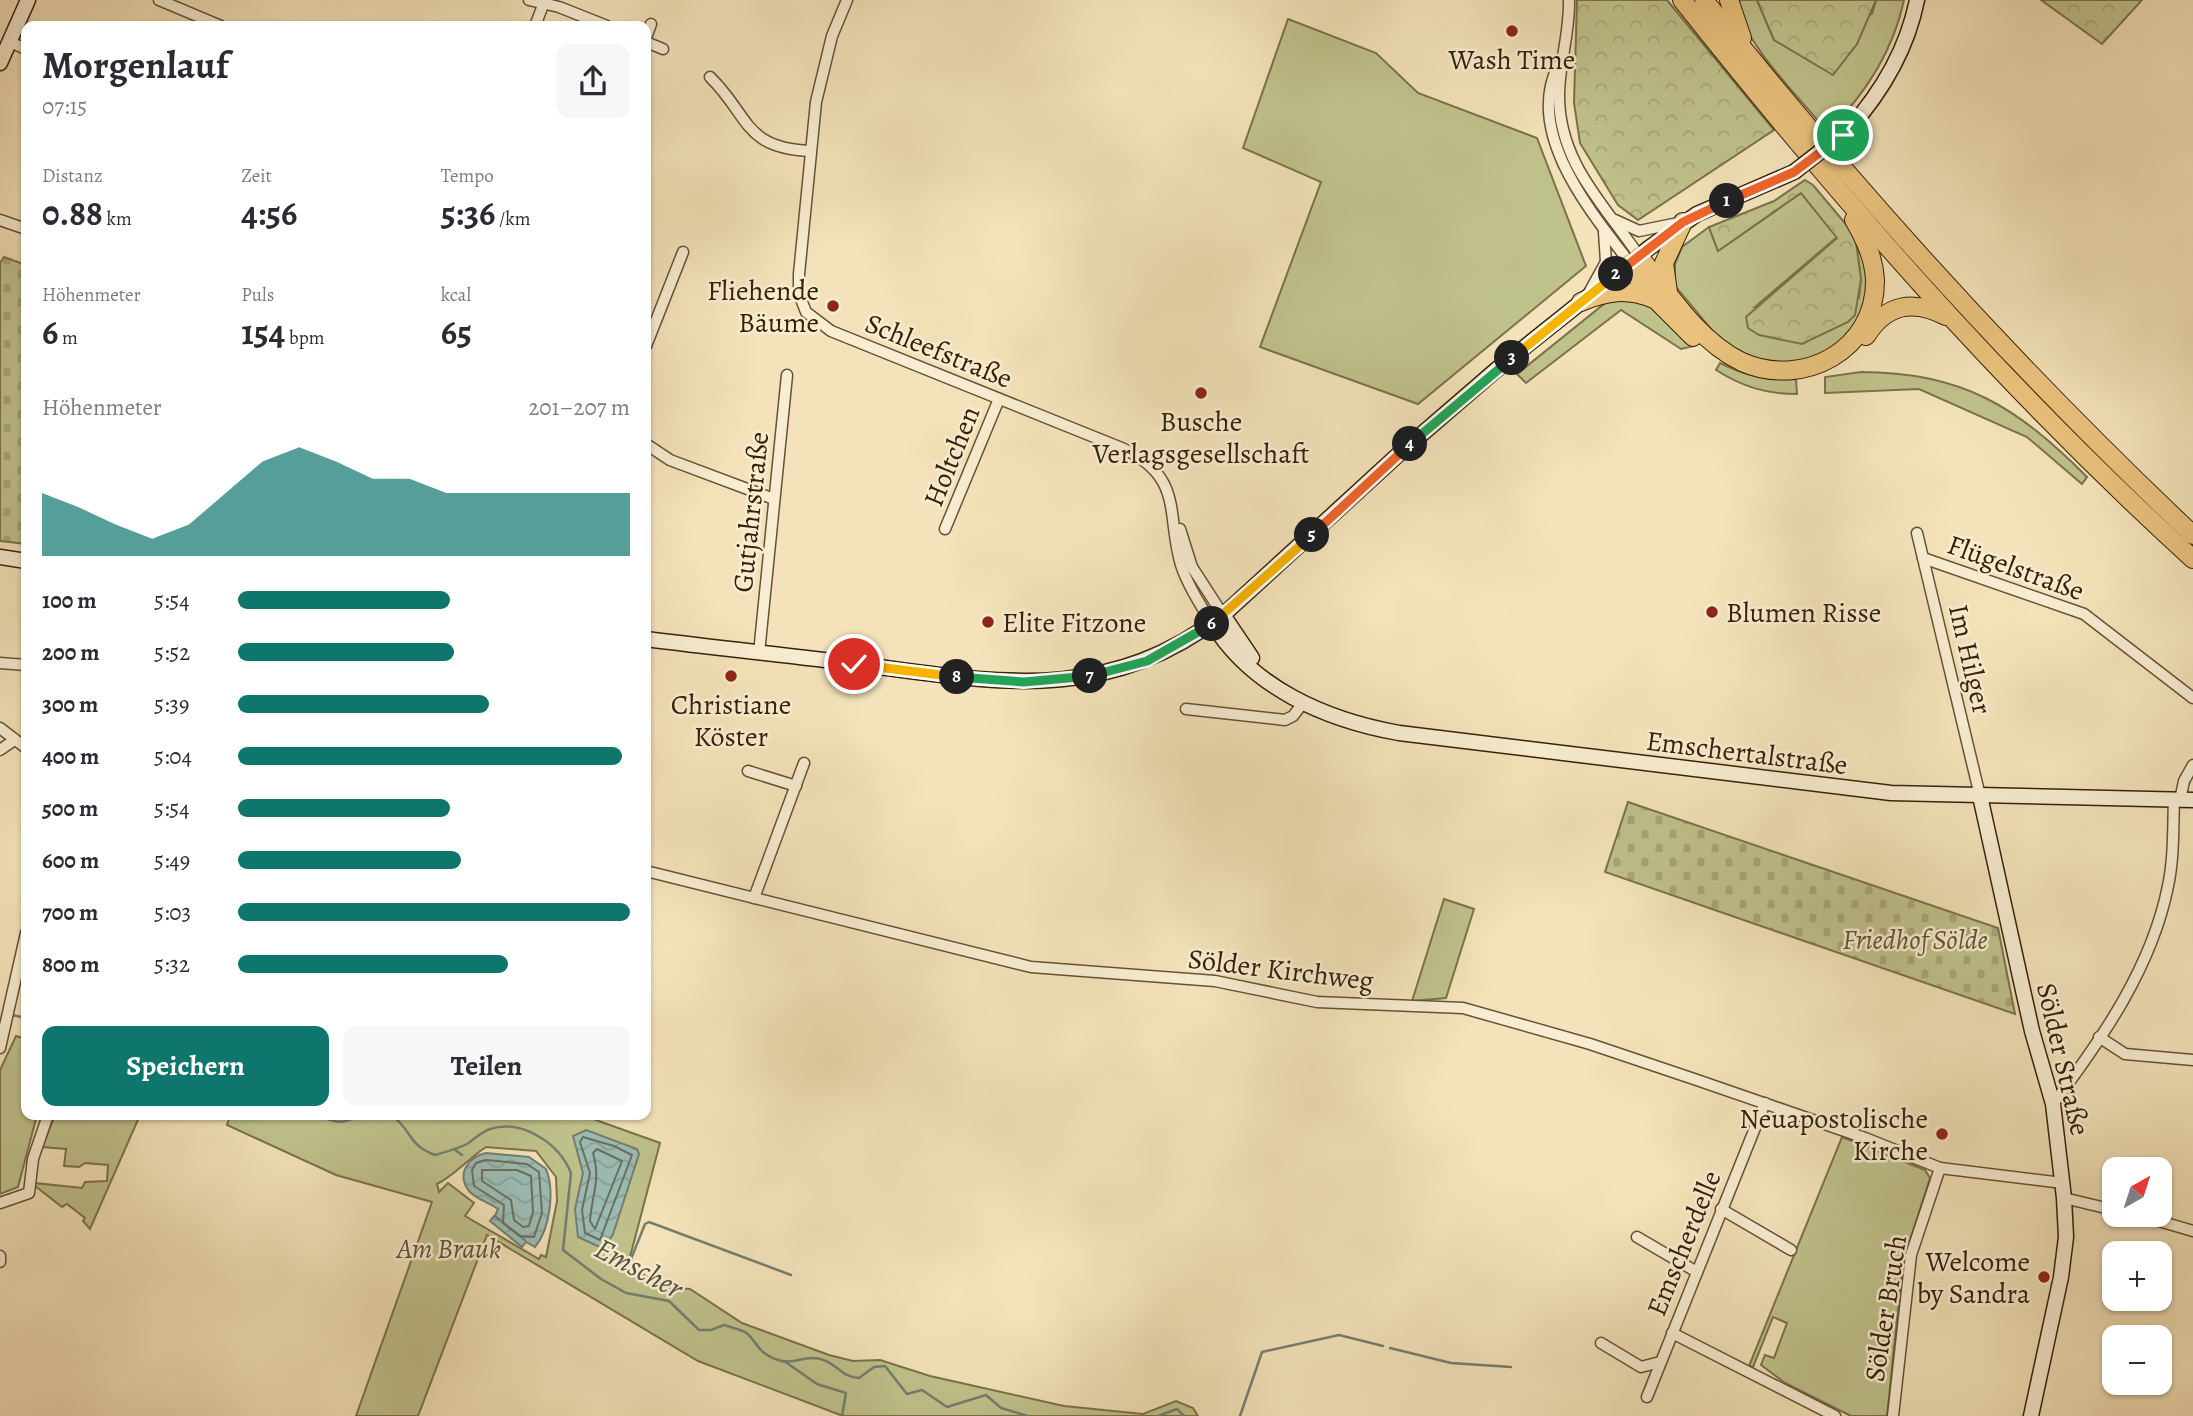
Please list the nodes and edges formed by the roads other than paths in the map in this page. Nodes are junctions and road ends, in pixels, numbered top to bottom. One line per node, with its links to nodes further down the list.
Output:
1 (28, 0): 14 (main road)
2 (159, 0): 11 (street)
3 (529, 0): 10 (street)
4 (847, 0): 22 (street, Schleefstraße)
5 (1569, 0): 18 (street)
6 (1682, 0): 23 (highway)
7 (1704, 0): 19 (highway)
8 (1729, 0): 19 (highway)
9 (1917, 0): 26 (main road, bridge)
10 (544, 2): 12 (street); 13 (street)
11 (209, 21)
12 (537, 21)
13 (594, 21)
14 (10, 42): 16 (street); 20 (main road)
15 (651, 43): 17 (street)
16 (21, 47)
17 (663, 49)
18 (1562, 57): 24 (street); 28 (street)
19 (1751, 57): 41 (highway)
20 (0, 63)
21 (710, 77): 22 (street)
22 (810, 151): 36 (street, Schleefstraße)
23 (1839, 192): 31 (highway); 33 (highway)
24 (1607, 214): 26 (street); 30 (street)
25 (0, 220): 27 (street)
26 (1683, 222): 30 (main road); 31 (highway)
27 (21, 227)
28 (1604, 232): 30 (street); 32 (street)
29 (683, 252): 34 (street)
30 (1634, 259): 31 (highway); 32 (main road)
31 (1661, 295): 32 (highway); 33 (highway)
32 (1581, 302): 46 (main road)
33 (1956, 323): 44 (highway)
34 (651, 333)
35 (787, 375): 38 (street, Gutjahrstraße)
36 (999, 399): 39 (street, Holtchen); 46 (street, Schleefstraße)
37 (651, 447): 38 (street)
38 (774, 499): 48 (street, Gutjahrstraße)
39 (945, 529)
40 (1917, 533): 43 (street, Im Hilger)
41 (2193, 535)
42 (0, 557): 45 (main road)
43 (1923, 558): 51 (street, Flügelstraße); 62 (street, Im Hilger)
44 (2193, 559)
45 (21, 560)
46 (1217, 619): 48 (main road); 52 (main road, Emschertalstraße)
47 (651, 640): 48 (main road)
48 (759, 653)
49 (0, 663): 50 (street)
50 (21, 665)
51 (2193, 698)
52 (1303, 703): 53 (street); 62 (main road, Emschertalstraße)
53 (1186, 709)
54 (0, 728): 55 (street)
55 (13, 741): 56 (street); 57 (street)
56 (21, 745)
57 (0, 750)
58 (804, 763): 61 (street)
59 (2193, 765): 63 (street)
60 (748, 771): 61 (street)
61 (796, 786): 65 (street)
62 (1980, 796): 63 (main road, Emschertalstraße); 71 (main road, Sölder Straße)
63 (2182, 800): 67 (street)
64 (651, 873): 65 (street, Sölder Kirchweg)
65 (754, 898): 70 (street, Sölder Kirchweg)
66 (21, 957): 68 (street)
67 (2099, 1037): 69 (street); 71 (street)
68 (0, 1048)
69 (2193, 1059)
70 (1765, 1103): 73 (street, Sölder Kirchweg); 77 (street, Emscherdelle)
71 (2053, 1104): 74 (main road, Sölder Straße)
72 (46, 1120): 75 (street)
73 (1940, 1168): 74 (street, Sölder Kirchweg); 90 (street, Sölder Bruch)
74 (2064, 1191): 76 (street, Sölder Kirchweg); 91 (main road, Sölder Straße)
75 (0, 1203)
76 (2102, 1205)
77 (1721, 1209): 81 (street); 84 (street, Emscherdelle)
78 (2172, 1225): 79 (street)
79 (2193, 1231)
80 (1637, 1237): 84 (street)
81 (1791, 1250)
82 (0, 1256): 83 (street)
83 (0, 1262)
84 (1697, 1272): 85 (street, Emscherdelle)
85 (1672, 1333): 87 (street, Emscherdelle); 89 (street)
86 (1601, 1343): 87 (street)
87 (1660, 1362): 88 (street, Emscherdelle)
88 (1647, 1396)
89 (1835, 1416)
90 (1893, 1416)
91 (2031, 1416)

